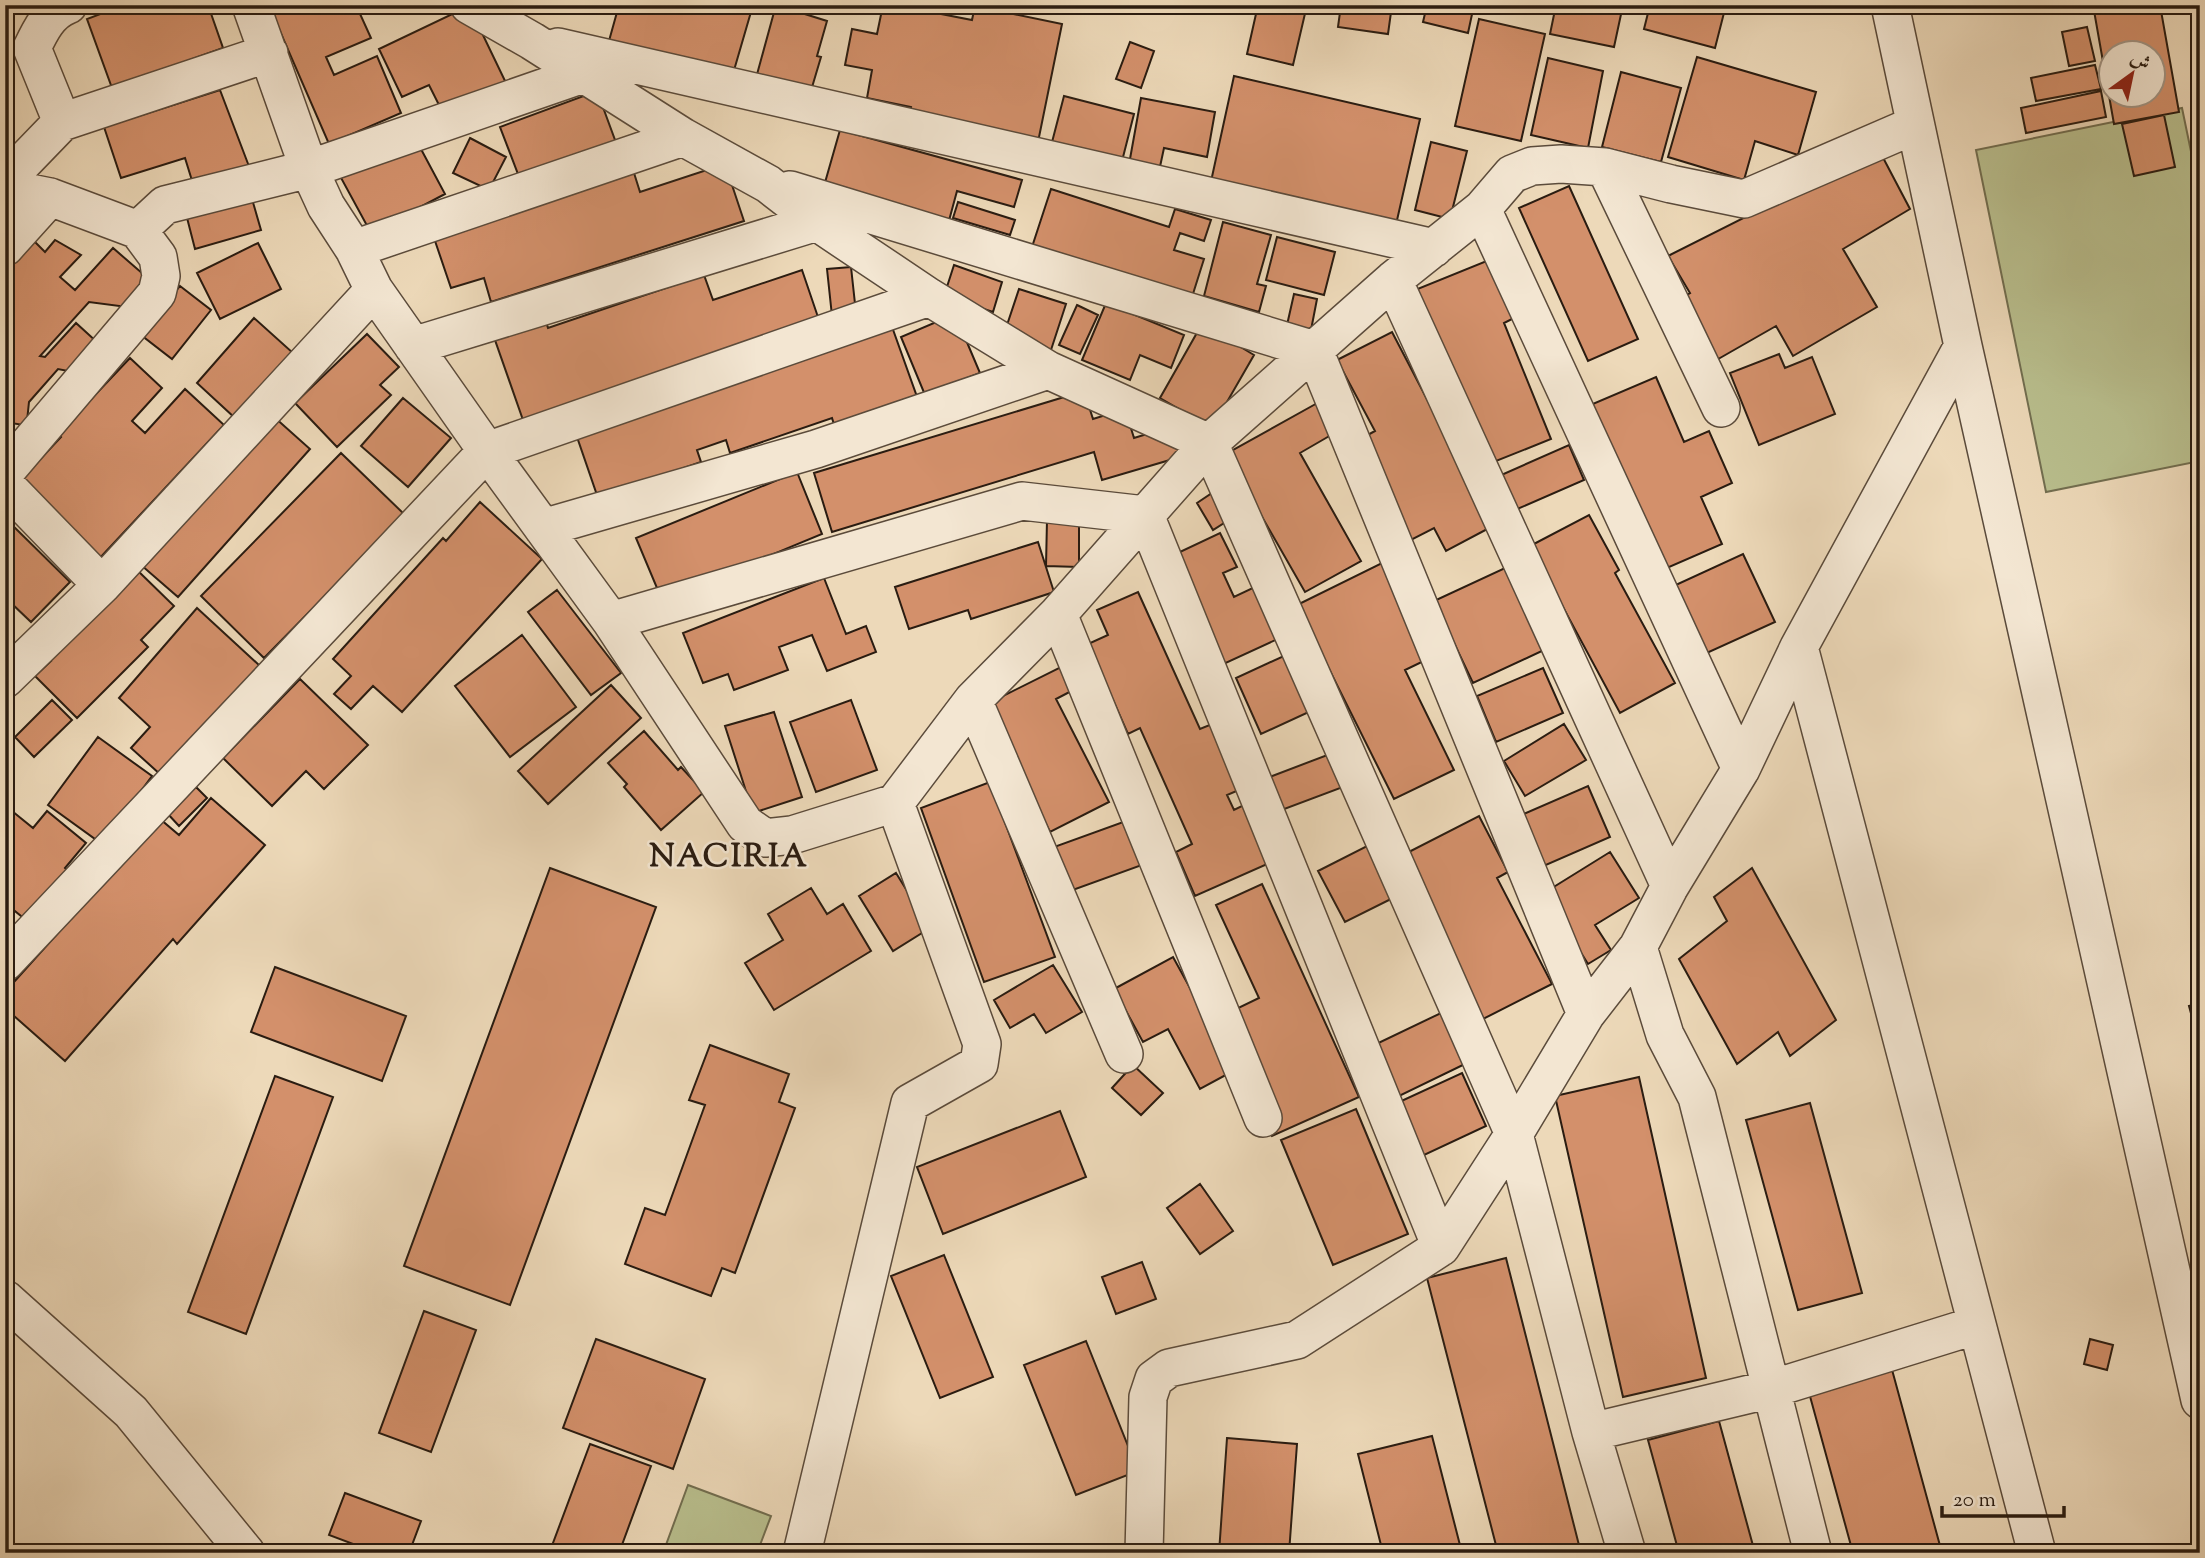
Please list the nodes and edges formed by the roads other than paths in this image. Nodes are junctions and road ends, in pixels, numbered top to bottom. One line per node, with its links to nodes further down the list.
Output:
1 (68, 5): 8 (street)
2 (251, 5): 6 (street)
3 (469, 5): 5 (street)
4 (1889, 5): 9 (street)
5 (531, 41): 7 (street); 21 (street)
6 (269, 53): 8 (street); 12 (street)
7 (583, 74): 10 (street); 12 (street)
8 (62, 122): 13 (street)
9 (1915, 125): 11 (street); 27 (street)
10 (683, 137): 14 (street); 22 (street)
11 (1605, 167): 17 (street); 30 (street)
12 (309, 169): 19 (street); 22 (street)
13 (5, 181)
14 (768, 184): 18 (street); 28 (street)
15 (5, 188): 16 (street)
16 (50, 197): 19 (street); 20 (street)
17 (1482, 209): 21 (street); 43 (street)
18 (817, 222): 25 (street); 26 (street)
19 (138, 230): 33 (street)
20 (5, 247)
21 (1434, 248): 23 (street)
22 (354, 249): 24 (street)
23 (1394, 279): 28 (street); 45 (street)
24 (374, 290): 26 (street); 37 (street)
25 (929, 298): 29 (street); 32 (street)
26 (413, 346): 32 (street)
27 (1963, 346): 40 (street); 56 (street)
28 (1314, 350): 31 (street); 48 (street)
29 (1048, 370): 31 (street); 36 (street)
30 (1721, 408)
31 (1209, 443): 35 (street); 51 (street)
32 (487, 451): 36 (street); 47 (street)
33 (5, 472)
34 (5, 485): 37 (street)
35 (1145, 515): 38 (street); 39 (street); 52 (street)
36 (543, 528): 39 (street)
37 (102, 585): 41 (street)
38 (1058, 614): 42 (street); 50 (street)
39 (611, 621): 44 (street)
40 (1799, 648): 43 (street); 54 (street)
41 (5, 679)
42 (973, 700): 44 (street); 49 (street)
43 (1741, 769): 45 (street)
44 (895, 803): 59 (street)
45 (1670, 886): 46 (street)
46 (1638, 947): 48 (street); 55 (street)
47 (5, 962)
48 (1586, 1014): 51 (street)
49 (1124, 1054)
50 (1263, 1118)
51 (1514, 1134): 52 (street); 57 (street)
52 (1441, 1247): 60 (street)
53 (5, 1299): 58 (street)
54 (1977, 1325): 55 (street); 63 (street)
55 (1771, 1389): 57 (street); 62 (street)
56 (2200, 1400)
57 (1591, 1432): 61 (street)
58 (246, 1553)
59 (802, 1553)
60 (1144, 1553)
61 (1627, 1553)
62 (1813, 1553)
63 (2037, 1553)

